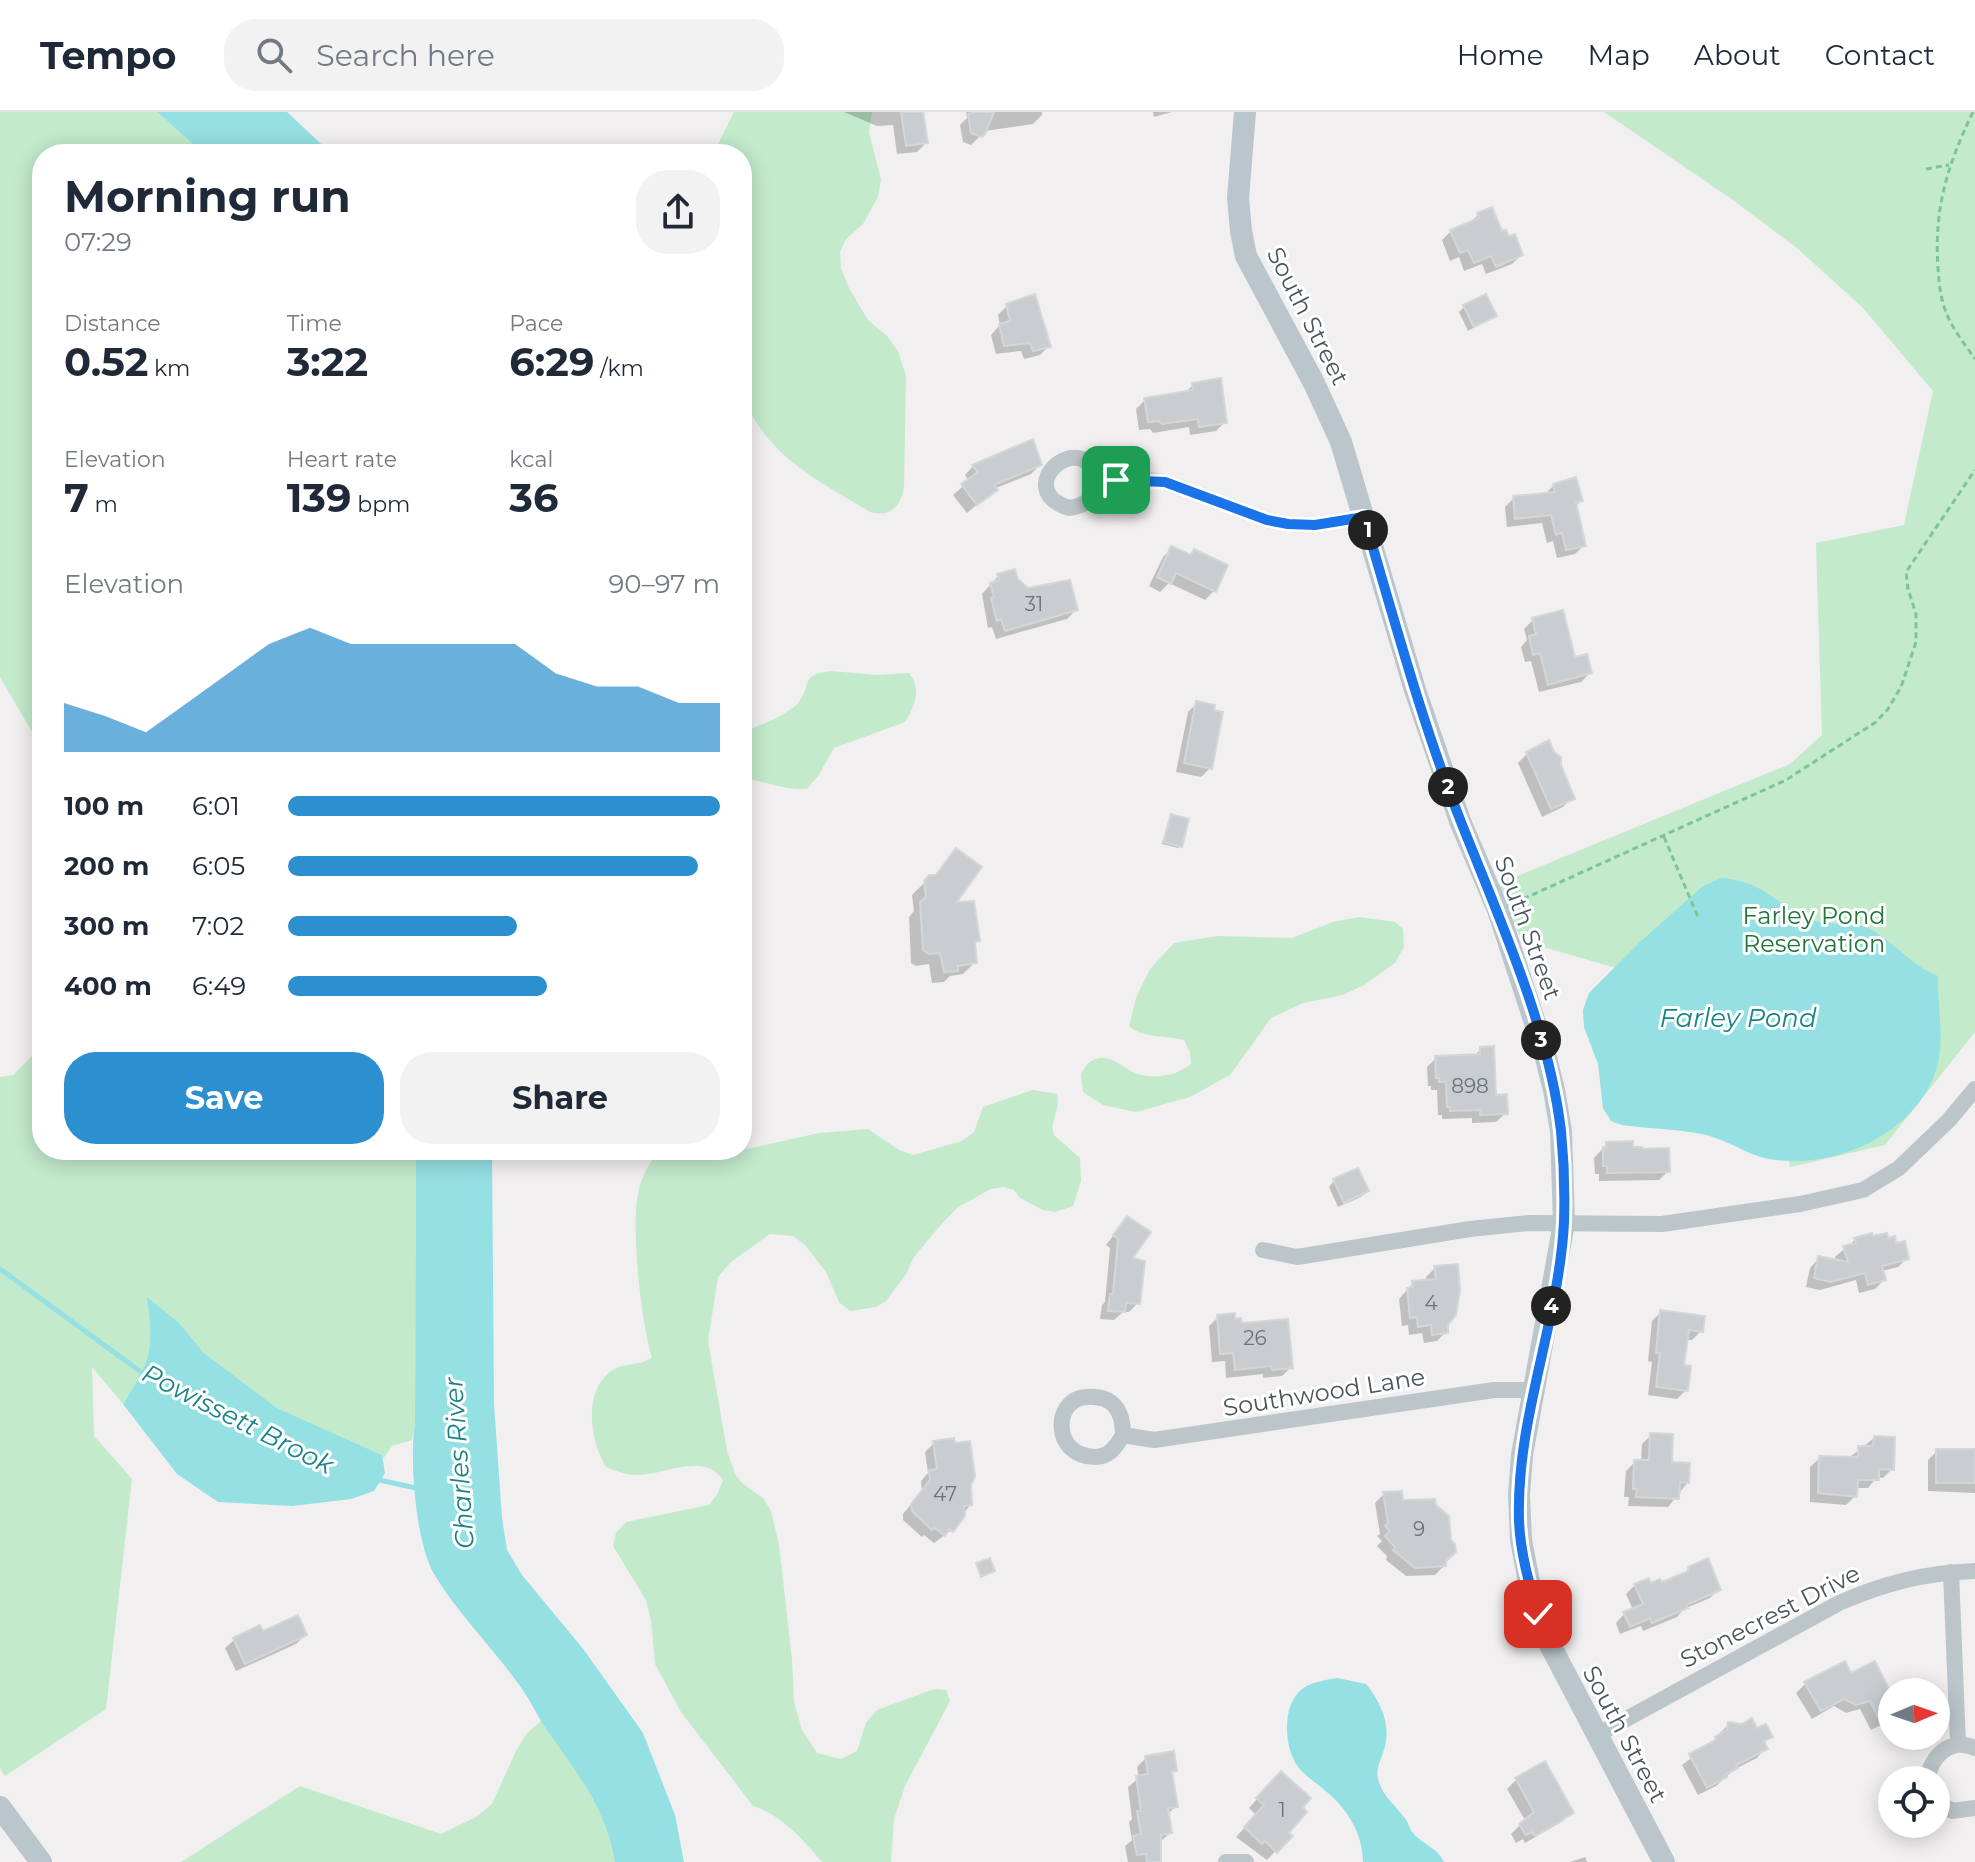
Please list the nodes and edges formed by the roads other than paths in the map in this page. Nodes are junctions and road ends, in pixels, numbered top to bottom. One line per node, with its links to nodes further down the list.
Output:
1 (1245, 112): 3 (street, South Street)
2 (1097, 483): 3 (street)
3 (1364, 517): 5 (street, South Street)
4 (1975, 1089): 5 (street)
5 (1564, 1223): 6 (street); 7 (street, South Street)
6 (1263, 1250)
7 (1533, 1390): 8 (street, Southwood Lane); 11 (street, South Street)
8 (1123, 1435)
9 (1975, 1571): 10 (street, Stonecrest Drive)
10 (1951, 1572): 11 (street, Stonecrest Drive); 12 (street)
11 (1597, 1735): 21 (street, South Street)
12 (1958, 1744): 13 (street); 14 (street)
13 (1975, 1748)
14 (1930, 1766)
15 (0, 1807): 18 (street)
16 (1975, 1808): 17 (street)
17 (1950, 1810)
18 (41, 1862)
19 (1226, 1862): 20 (street)
20 (1246, 1862)
21 (1664, 1862)

